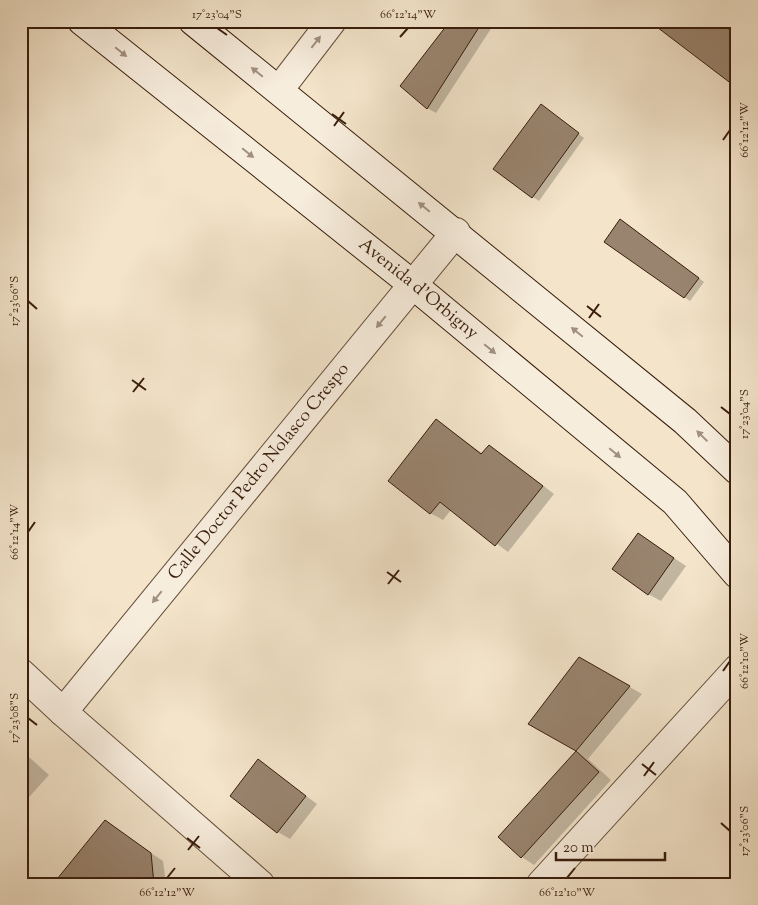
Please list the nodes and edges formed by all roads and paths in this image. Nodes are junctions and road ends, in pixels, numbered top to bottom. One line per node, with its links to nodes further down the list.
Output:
1 (82, 21): 6 (main road, Avenida d'Orbigny, one-way to 6)
2 (193, 21): 4 (main road, one-way to 2)
3 (332, 21): 4 (main road, one-way to 3)
4 (279, 90): 5 (main road, one-way to 4)
5 (456, 232): 6 (main road, Calle Doctor Pedro Nolasco Crespo); 7 (main road, one-way to 5)
6 (412, 284): 8 (main road, Avenida d'Orbigny, one-way to 8); 11 (main road, Calle Doctor Pedro Nolasco Crespo, one-way to 11)
7 (737, 470)
8 (737, 574)
9 (737, 669): 13 (main road)
10 (21, 673): 11 (main road)
11 (62, 712): 12 (main road)
12 (260, 884)
13 (541, 884)

